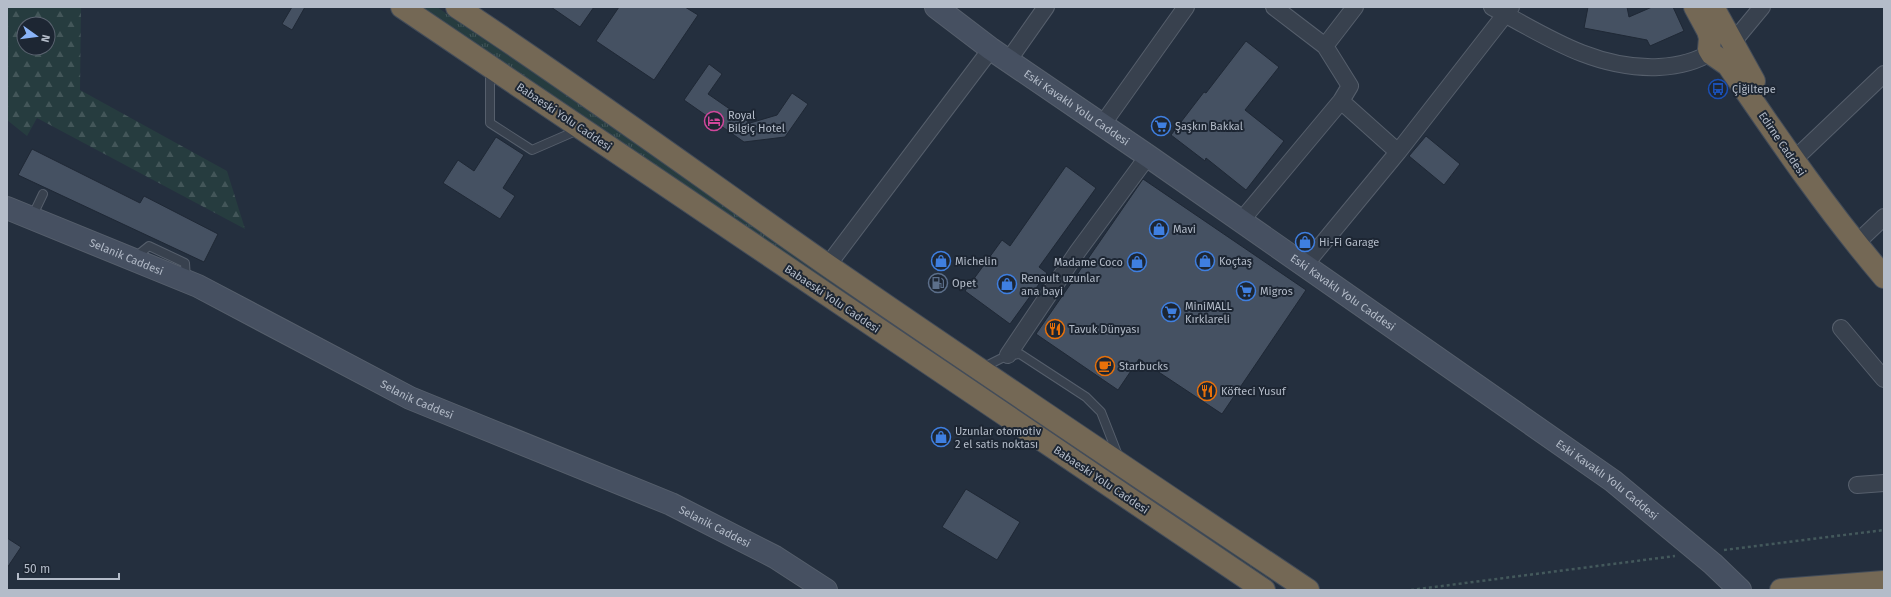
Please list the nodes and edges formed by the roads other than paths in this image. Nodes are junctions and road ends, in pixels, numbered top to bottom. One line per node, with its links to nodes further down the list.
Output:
1 (402, 7): 15 (highway, Babaeski Yolu Caddesi)
2 (457, 7): 30 (highway)
3 (936, 7): 14 (street, Eski Kavaklı Yolu Caddesi)
4 (1046, 7): 14 (street)
5 (1186, 7): 18 (street)
6 (1274, 7): 12 (street)
7 (1355, 7): 12 (street)
8 (1695, 7): 13 (highway, Edirne Caddesi)
9 (1713, 7): 13 (highway, Edirne Caddesi)
10 (1762, 7): 13 (street)
11 (1503, 9): 13 (street); 20 (street)
12 (1325, 46): 17 (street)
13 (1722, 47): 21 (highway, Edirne Caddesi); 32 (highway, Edirne Caddesi)
14 (1000, 55): 18 (street, Eski Kavaklı Yolu Caddesi); 30 (street)
15 (490, 67): 19 (highway, Babaeski Yolu Caddesi); 19 (lane)
16 (1884, 74): 21 (street)
17 (1341, 101): 20 (street); 27 (street)
18 (1102, 125): 22 (street, Eski Kavaklı Yolu Caddesi)
19 (580, 129): 42 (highway, Babaeski Yolu Caddesi)
20 (1398, 152): 31 (street)
21 (1802, 152): 28 (highway, Edirne Caddesi)
22 (1148, 156): 27 (street, Eski Kavaklı Yolu Caddesi); 34 (street)
23 (43, 194): 26 (lane)
24 (7, 208): 26 (street, Selanik Caddesi)
25 (1884, 217): 28 (street)
26 (32, 218): 41 (street, Selanik Caddesi)
27 (1240, 222): 31 (street, Eski Kavaklı Yolu Caddesi)
28 (1865, 235): 29 (highway, Edirne Caddesi)
29 (1884, 260)
30 (828, 265): 35 (highway)
31 (1304, 266): 44 (street, Eski Kavaklı Yolu Caddesi)
32 (1884, 277)
33 (1841, 328): 36 (street)
34 (1008, 355): 35 (lane); 37 (lane)
35 (980, 370): 37 (highway)
36 (1884, 378)
37 (1123, 466): 43 (highway)
38 (1884, 483): 39 (street)
39 (1857, 485)
40 (1884, 582): 45 (highway)
41 (826, 590)
42 (1264, 590)
43 (1308, 590)
44 (1740, 590)
45 (1781, 590)

